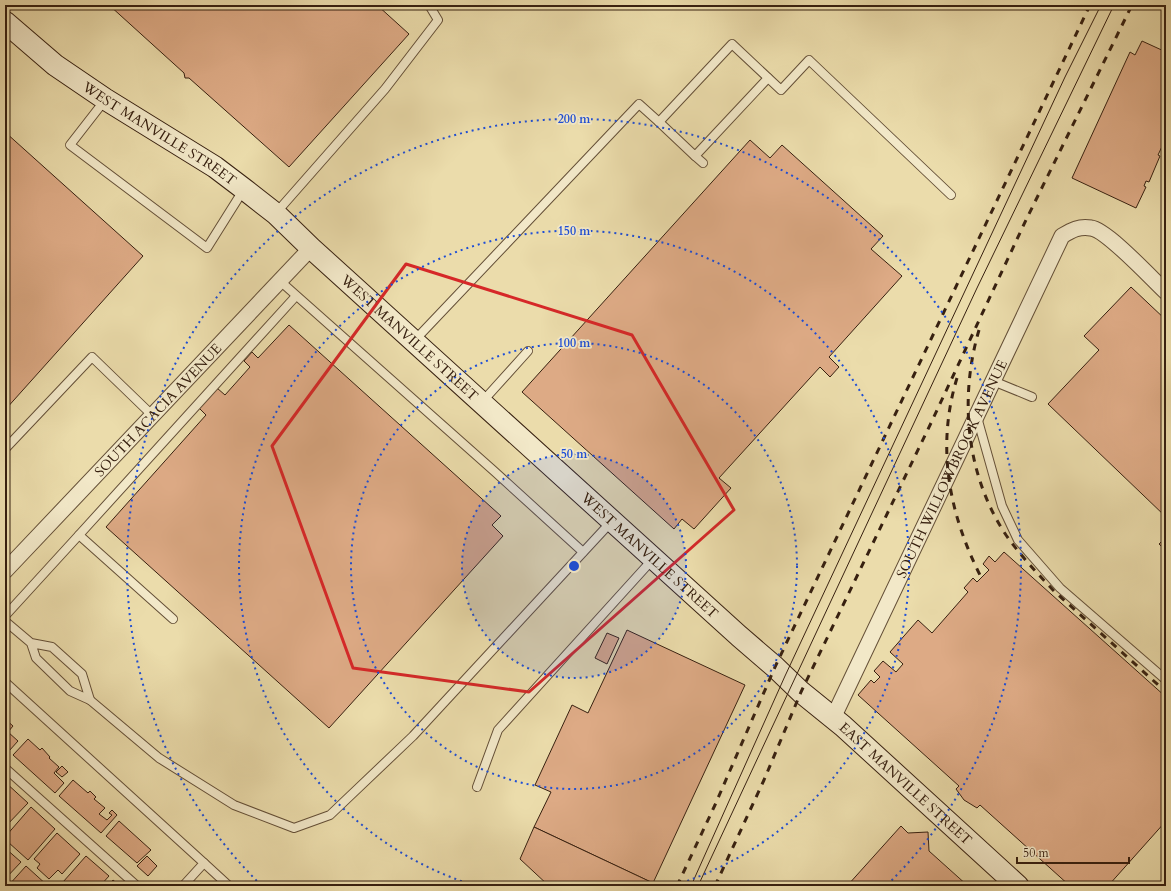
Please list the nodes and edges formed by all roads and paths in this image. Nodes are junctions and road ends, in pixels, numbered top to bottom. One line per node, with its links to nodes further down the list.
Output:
1 (429, 5): 10 (lane)
2 (5, 22): 4 (street, WEST MANVILLE STREET)
3 (768, 78): 5 (lane); 6 (lane); 9 (lane)
4 (105, 99): 8 (street, WEST MANVILLE STREET); 8 (lane)
5 (659, 122): 6 (lane); 15 (lane)
6 (695, 156): 7 (lane)
7 (703, 163)
8 (244, 189): 10 (street, WEST MANVILLE STREET)
9 (951, 195)
10 (276, 214): 11 (street, WEST MANVILLE STREET)
11 (311, 248): 12 (street, SOUTH ACACIA AVENUE); 15 (street, WEST MANVILLE STREET)
12 (280, 281): 14 (lane); 20 (street, SOUTH ACACIA AVENUE)
13 (1166, 292): 17 (street, SOUTH WILLOWBROOK AVENUE)
14 (296, 296): 24 (lane); 25 (lane)
15 (414, 342): 19 (street, WEST MANVILLE STREET)
16 (528, 351): 19 (lane)
17 (993, 381): 18 (lane); 21 (street, SOUTH WILLOWBROOK AVENUE)
18 (1032, 397)
19 (481, 402): 23 (street, WEST MANVILLE STREET)
20 (152, 415): 22 (lane); 27 (street, SOUTH ACACIA AVENUE)
21 (977, 416): 32 (lane); 36 (street, SOUTH WILLOWBROOK AVENUE)
22 (5, 449)
23 (612, 521): 25 (lane); 26 (street, WEST MANVILLE STREET)
24 (79, 535): 28 (lane); 29 (lane)
25 (583, 552): 35 (lane)
26 (654, 559): 34 (street, WEST MANVILLE STREET); 38 (lane)
27 (5, 571)
28 (5, 616)
29 (173, 619)
30 (5, 621): 31 (lane)
31 (30, 643): 35 (lane); 35 (lane)
32 (1166, 680)
33 (5, 682): 39 (lane)
34 (792, 684): 36 (street, EAST MANVILLE STREET)
35 (90, 700)
36 (833, 718): 43 (street, EAST MANVILLE STREET)
37 (5, 768): 40 (lane)
38 (477, 787)
39 (204, 863): 41 (lane); 42 (lane)
40 (137, 886)
41 (183, 886)
42 (229, 886)
43 (1018, 886)

